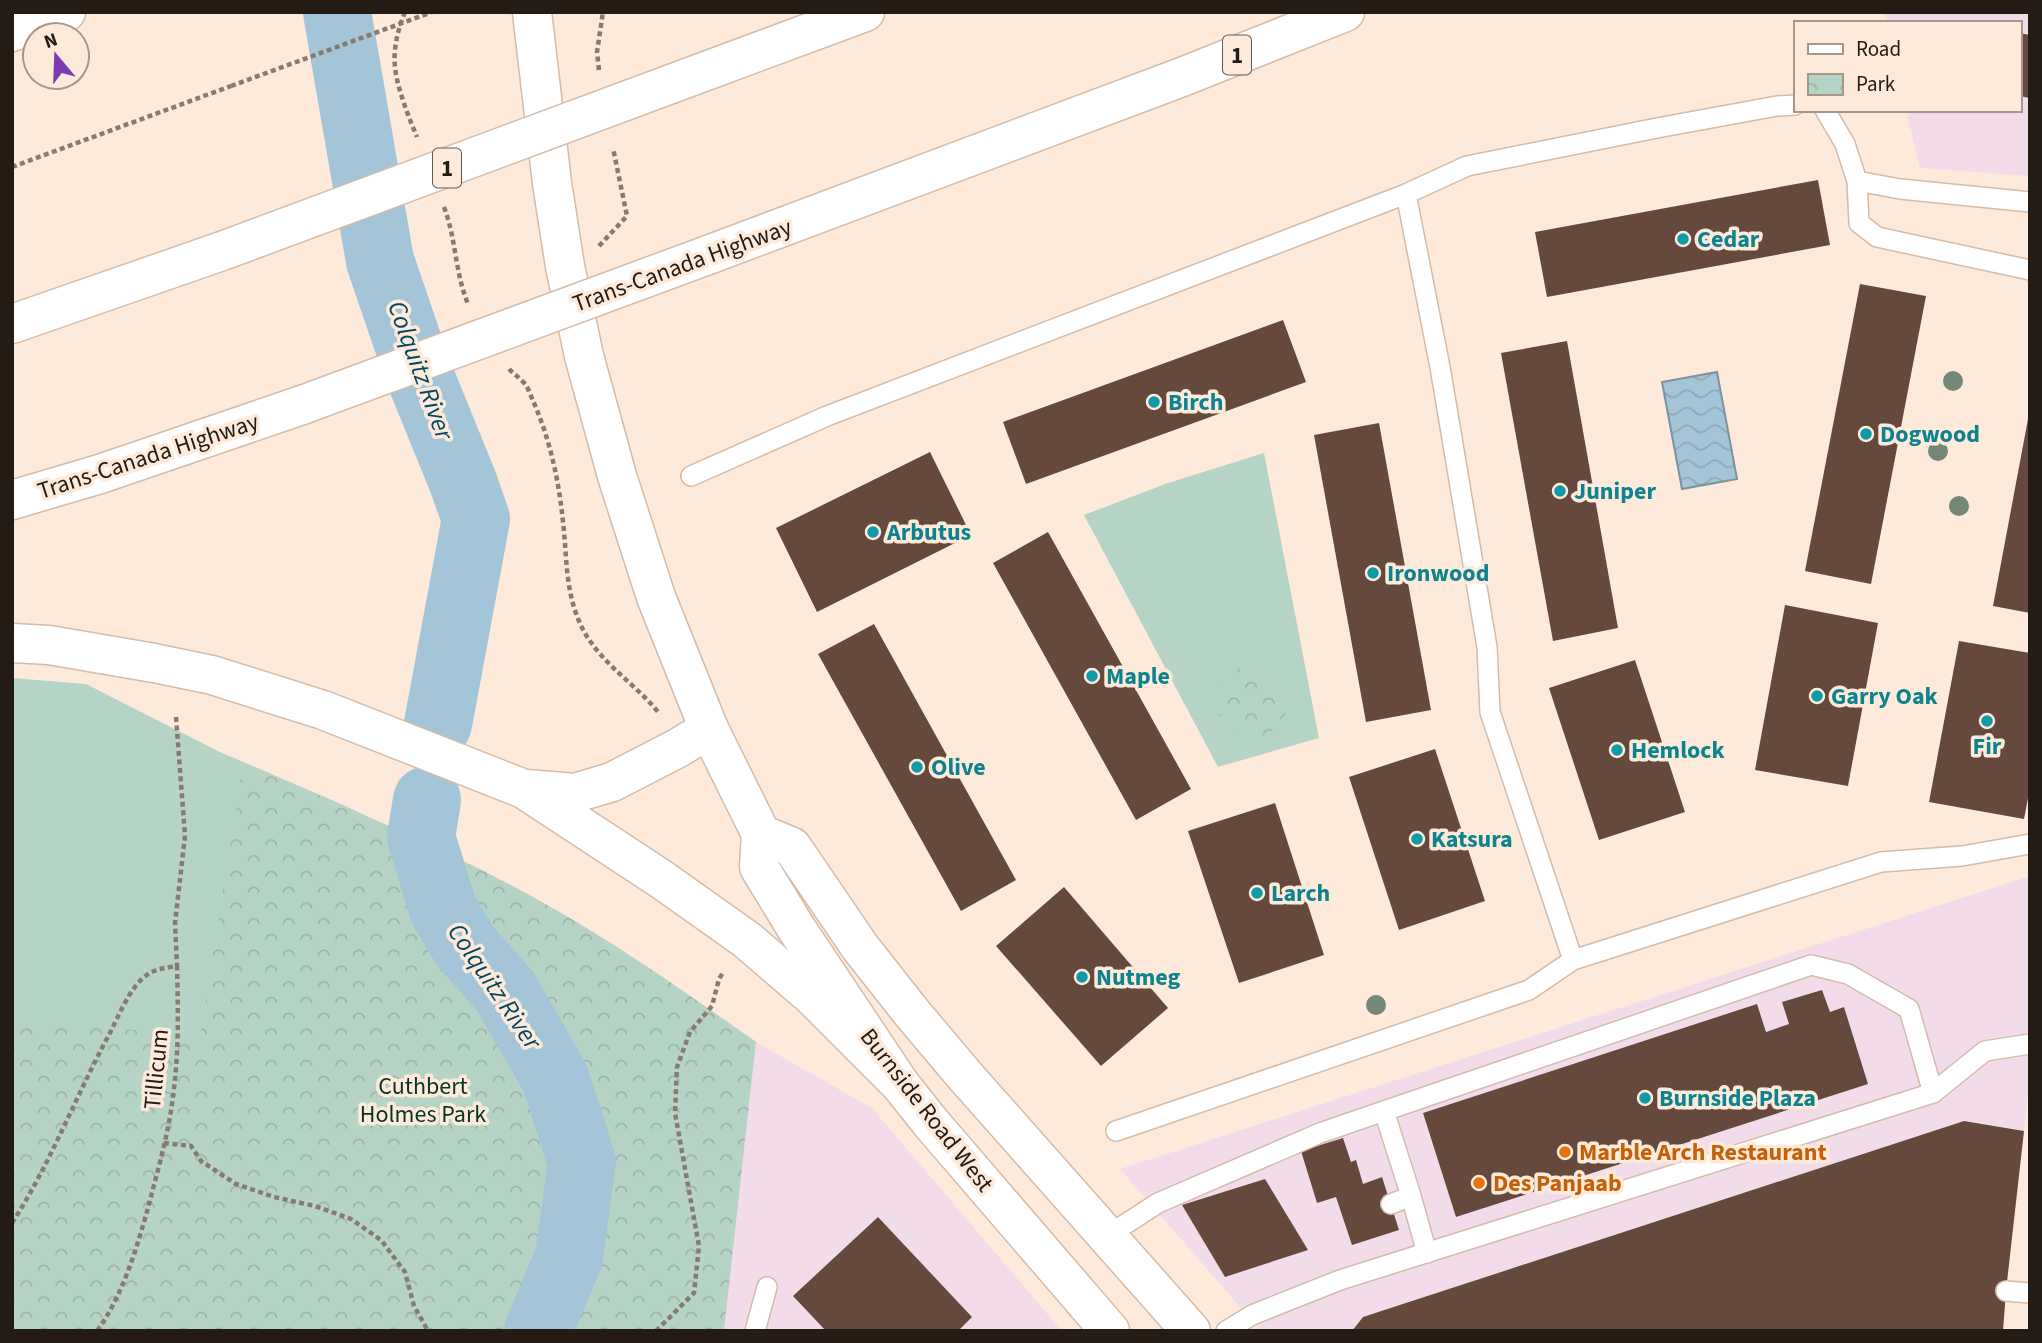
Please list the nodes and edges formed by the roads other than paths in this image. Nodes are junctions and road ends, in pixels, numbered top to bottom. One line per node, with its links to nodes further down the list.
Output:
1 (66, 12): 5 (main road)
2 (532, 12): 16 (main road)
3 (865, 12): 12 (main road, 1, bridge)
4 (1345, 12): 14 (main road, Trans-Canada Highway / 1, bridge)
5 (12, 32)
6 (1794, 105): 9 (lane)
7 (1826, 112): 8 (lane)
8 (1857, 181): 10 (lane); 11 (lane)
9 (1406, 194): 13 (lane); 20 (lane)
10 (2030, 202)
11 (2030, 270)
12 (12, 324)
13 (691, 476)
14 (12, 500)
15 (12, 643): 17 (main road)
16 (709, 729): 17 (main road); 18 (main road)
17 (524, 789): 22 (main road)
18 (761, 834): 22 (main road, Burnside Road West); 28 (main road)
19 (2030, 844): 20 (lane)
20 (1573, 960): 25 (lane)
21 (2030, 1044): 23 (lane)
22 (900, 1084): 34 (main road, Burnside Road West)
23 (1933, 1093): 24 (lane); 29 (lane)
24 (1384, 1111): 26 (lane); 28 (lane)
25 (1116, 1131)
26 (1411, 1196): 27 (lane); 29 (lane)
27 (1391, 1204)
28 (1107, 1236): 35 (main road)
29 (1427, 1253): 36 (lane)
30 (767, 1287): 33 (lane)
31 (2006, 1291): 32 (lane)
32 (2030, 1293)
33 (755, 1331)
34 (1110, 1331)
35 (1191, 1331)
36 (1227, 1331)

